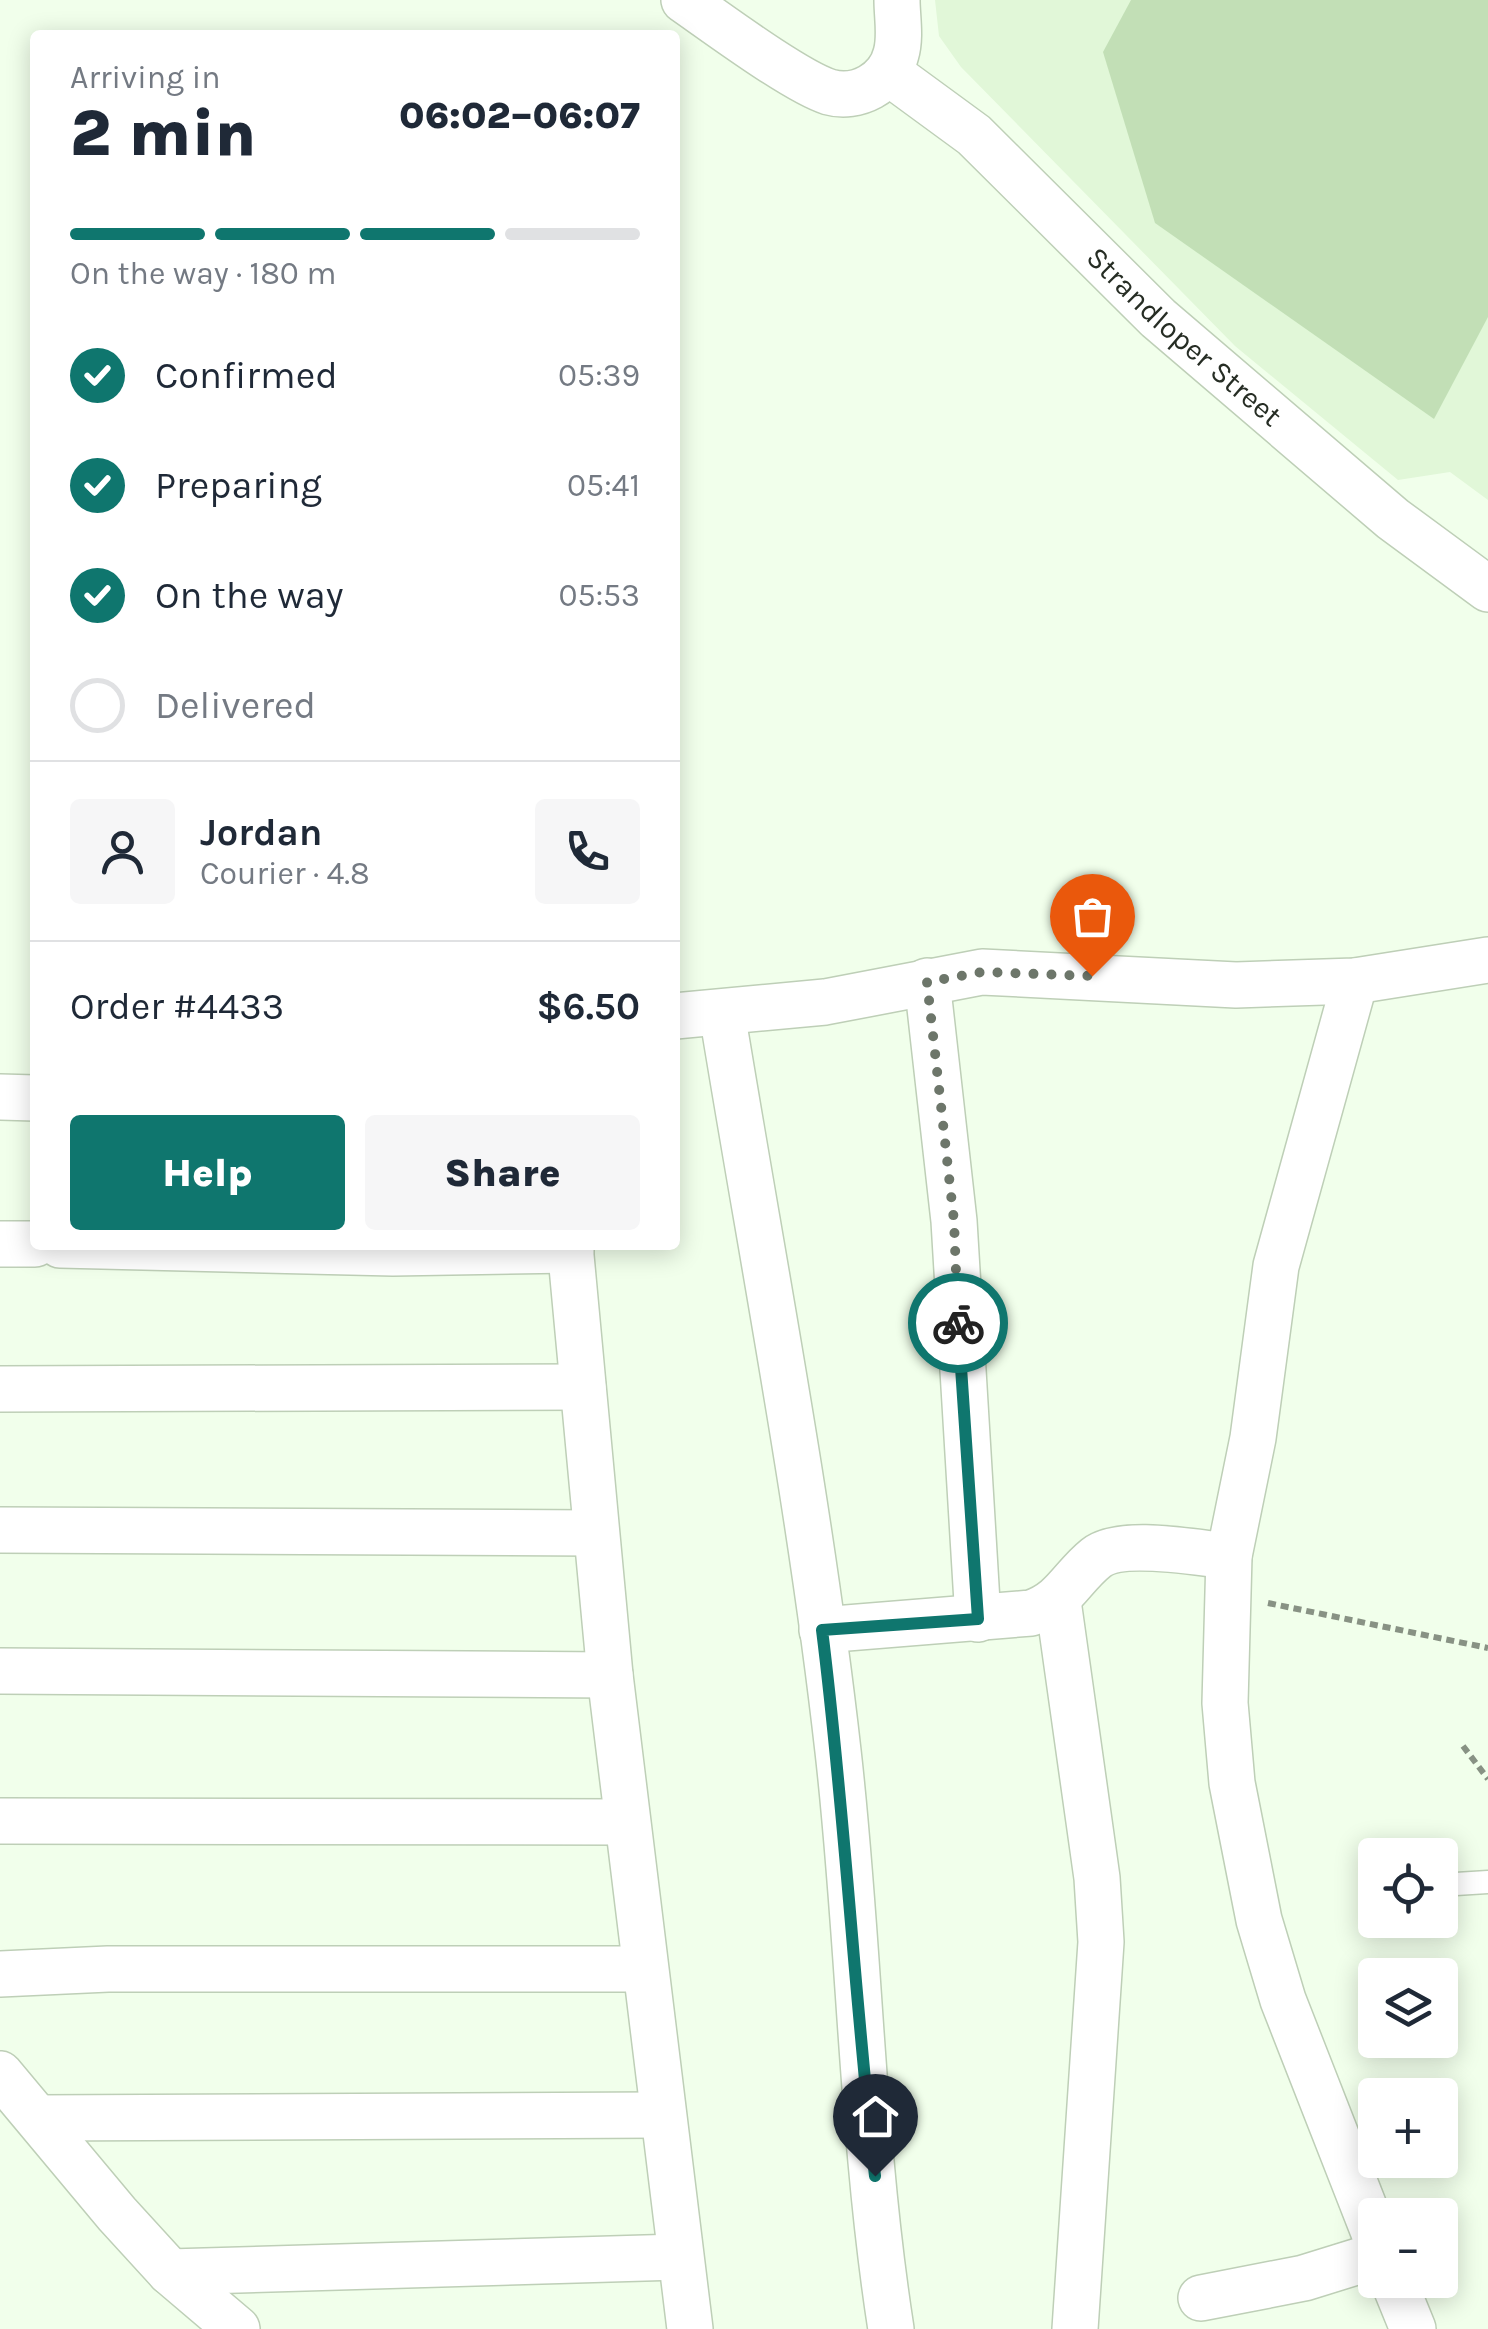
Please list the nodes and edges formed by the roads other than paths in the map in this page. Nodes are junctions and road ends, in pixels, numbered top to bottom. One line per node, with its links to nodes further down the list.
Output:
1 (684, 0): 3 (street)
2 (897, 0): 3 (street)
3 (890, 68): 4 (street, Strandloper Street)
4 (1488, 589)
5 (1488, 960): 6 (street)
6 (1355, 981): 7 (street); 21 (street)
7 (927, 982): 8 (street); 23 (street)
8 (722, 1013): 9 (street); 24 (street)
9 (680, 1016)
10 (0, 1097): 11 (street)
11 (30, 1098)
12 (0, 1244): 13 (street)
13 (30, 1244)
14 (268, 1250): 15 (street)
15 (482, 1250)
16 (571, 1250): 17 (street)
17 (583, 1387): 18 (street); 20 (street)
18 (0, 1389)
19 (0, 1530): 20 (street)
20 (594, 1533): 26 (street)
21 (1228, 1575): 22 (street); 36 (street)
22 (1058, 1601): 23 (street); 45 (street)
23 (978, 1619): 24 (street)
24 (822, 1630): 44 (street)
25 (0, 1671): 26 (street)
26 (610, 1675): 28 (street)
27 (0, 1820): 28 (street)
28 (626, 1822): 31 (street)
29 (1488, 1882): 30 (lane)
30 (1458, 1883)
31 (643, 1969): 32 (street); 34 (street)
32 (0, 1974)
33 (0, 2074): 35 (street)
34 (660, 2115): 35 (street); 37 (street)
35 (38, 2118): 39 (street)
36 (1361, 2198)
37 (678, 2257): 39 (street); 43 (street)
38 (1358, 2261): 40 (street)
39 (170, 2272): 42 (street)
40 (1202, 2298)
41 (1400, 2298): 46 (street)
42 (237, 2329)
43 (690, 2329)
44 (890, 2329)
45 (1075, 2329)
46 (1413, 2329)

